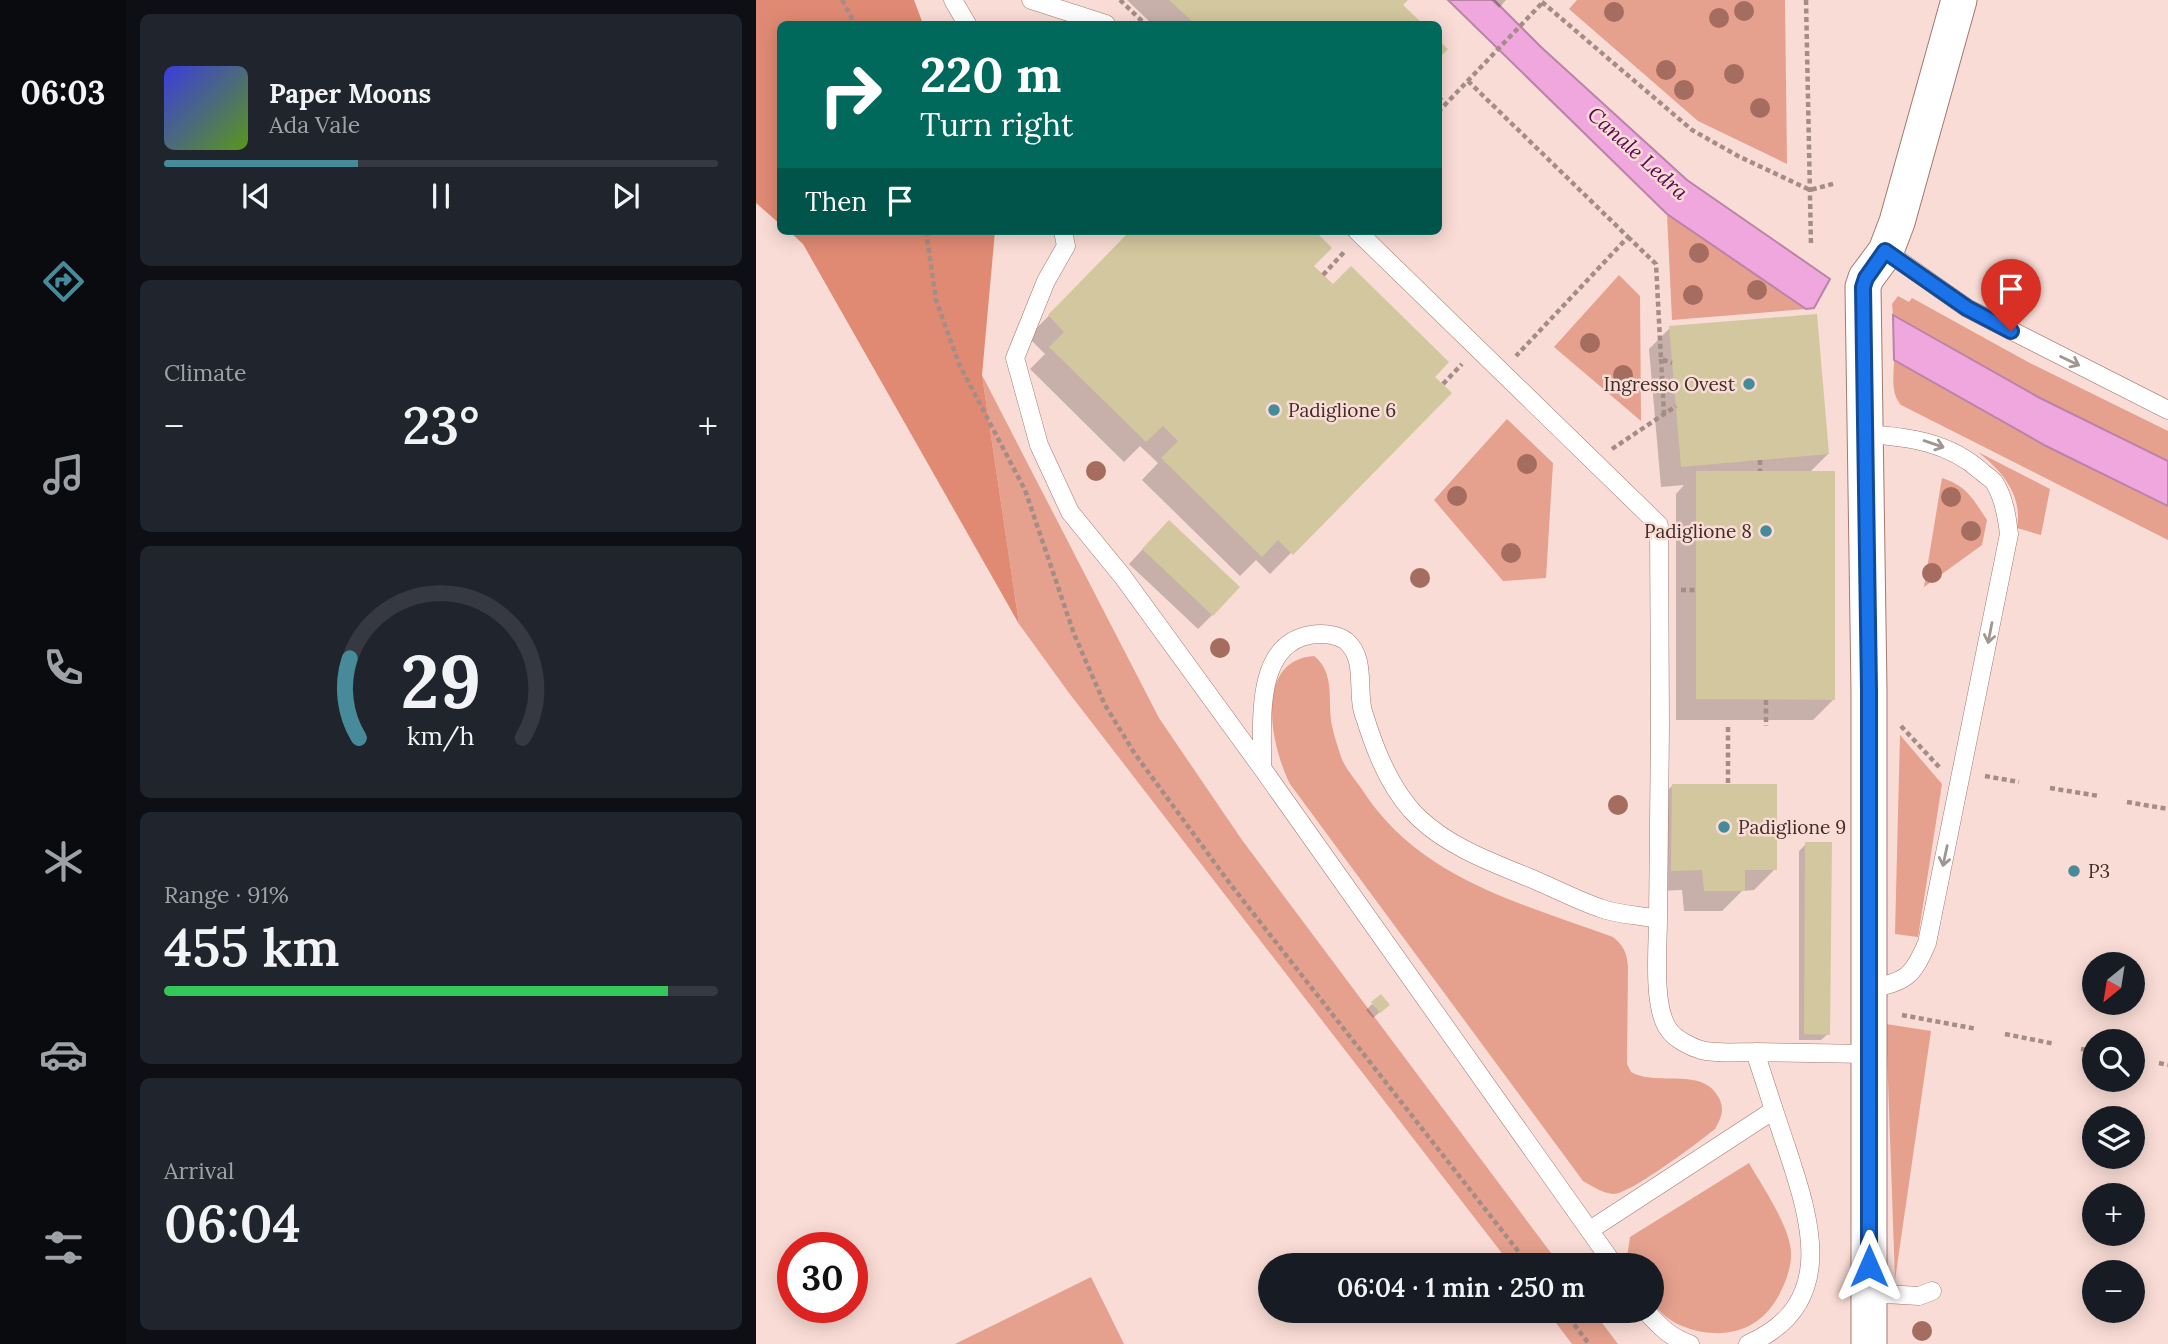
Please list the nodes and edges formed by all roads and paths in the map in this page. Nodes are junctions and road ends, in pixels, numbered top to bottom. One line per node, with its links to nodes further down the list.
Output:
1 (842, 0): 8 (path)
2 (953, 0): 9 (lane)
3 (1031, 0): 10 (lane)
4 (1120, 0): 11 (path)
5 (1806, 0): 17 (path)
6 (1959, 0): 24 (street)
7 (1543, 1): 12 (path); 17 (path)
8 (853, 21)
9 (965, 21)
10 (1097, 21)
11 (1142, 21)
12 (1468, 80): 14 (path); 22 (path)
13 (1442, 100): 14 (path)
14 (1446, 104): 15 (path)
15 (1442, 108)
16 (1836, 183): 17 (path)
17 (1810, 190): 23 (path)
18 (927, 235): 60 (path)
19 (1064, 235): 40 (lane)
20 (1356, 235): 25 (path)
21 (1362, 235): 28 (lane)
22 (1628, 237): 26 (path); 28 (path)
23 (1811, 245)
24 (1885, 251): 30 (lane, one-way to 30); 32 (street)
25 (1323, 275)
26 (1661, 359): 27 (path); 31 (path)
27 (1672, 363)
28 (1501, 372): 34 (lane)
29 (1676, 406): 31 (path)
30 (2168, 410)
31 (1664, 414): 34 (path)
32 (1867, 434): 36 (street); 50 (lane, one-way to 50)
33 (1760, 460): 35 (path)
34 (1594, 462): 49 (lane)
35 (1760, 471)
36 (1869, 690): 41 (path); 50 (street)
37 (1766, 700): 39 (path)
38 (1728, 726): 44 (path)
39 (1766, 726)
40 (1262, 768): 49 (lane); 59 (lane)
41 (1944, 769)
42 (1980, 775): 43 (path)
43 (2019, 782)
44 (1728, 783)
45 (2050, 788): 46 (path)
46 (2099, 796)
47 (2127, 802): 48 (path)
48 (2168, 809)
49 (1658, 919): 54 (lane)
50 (1868, 999): 51 (path); 55 (street)
51 (1977, 1029)
52 (2005, 1034): 53 (path)
53 (2054, 1044)
54 (1755, 1052): 55 (lane); 58 (lane)
55 (1868, 1054): 63 (street)
56 (2159, 1063): 57 (path)
57 (2168, 1065)
58 (1774, 1110): 59 (lane); 68 (lane)
59 (1590, 1230): 61 (lane)
60 (1520, 1253)
61 (1606, 1253)
62 (1933, 1291): 63 (lane)
63 (1869, 1293): 69 (street)
64 (1573, 1323): 66 (path)
65 (1656, 1323): 67 (lane)
66 (1590, 1344)
67 (1690, 1344)
68 (1748, 1344)
69 (1868, 1344)

